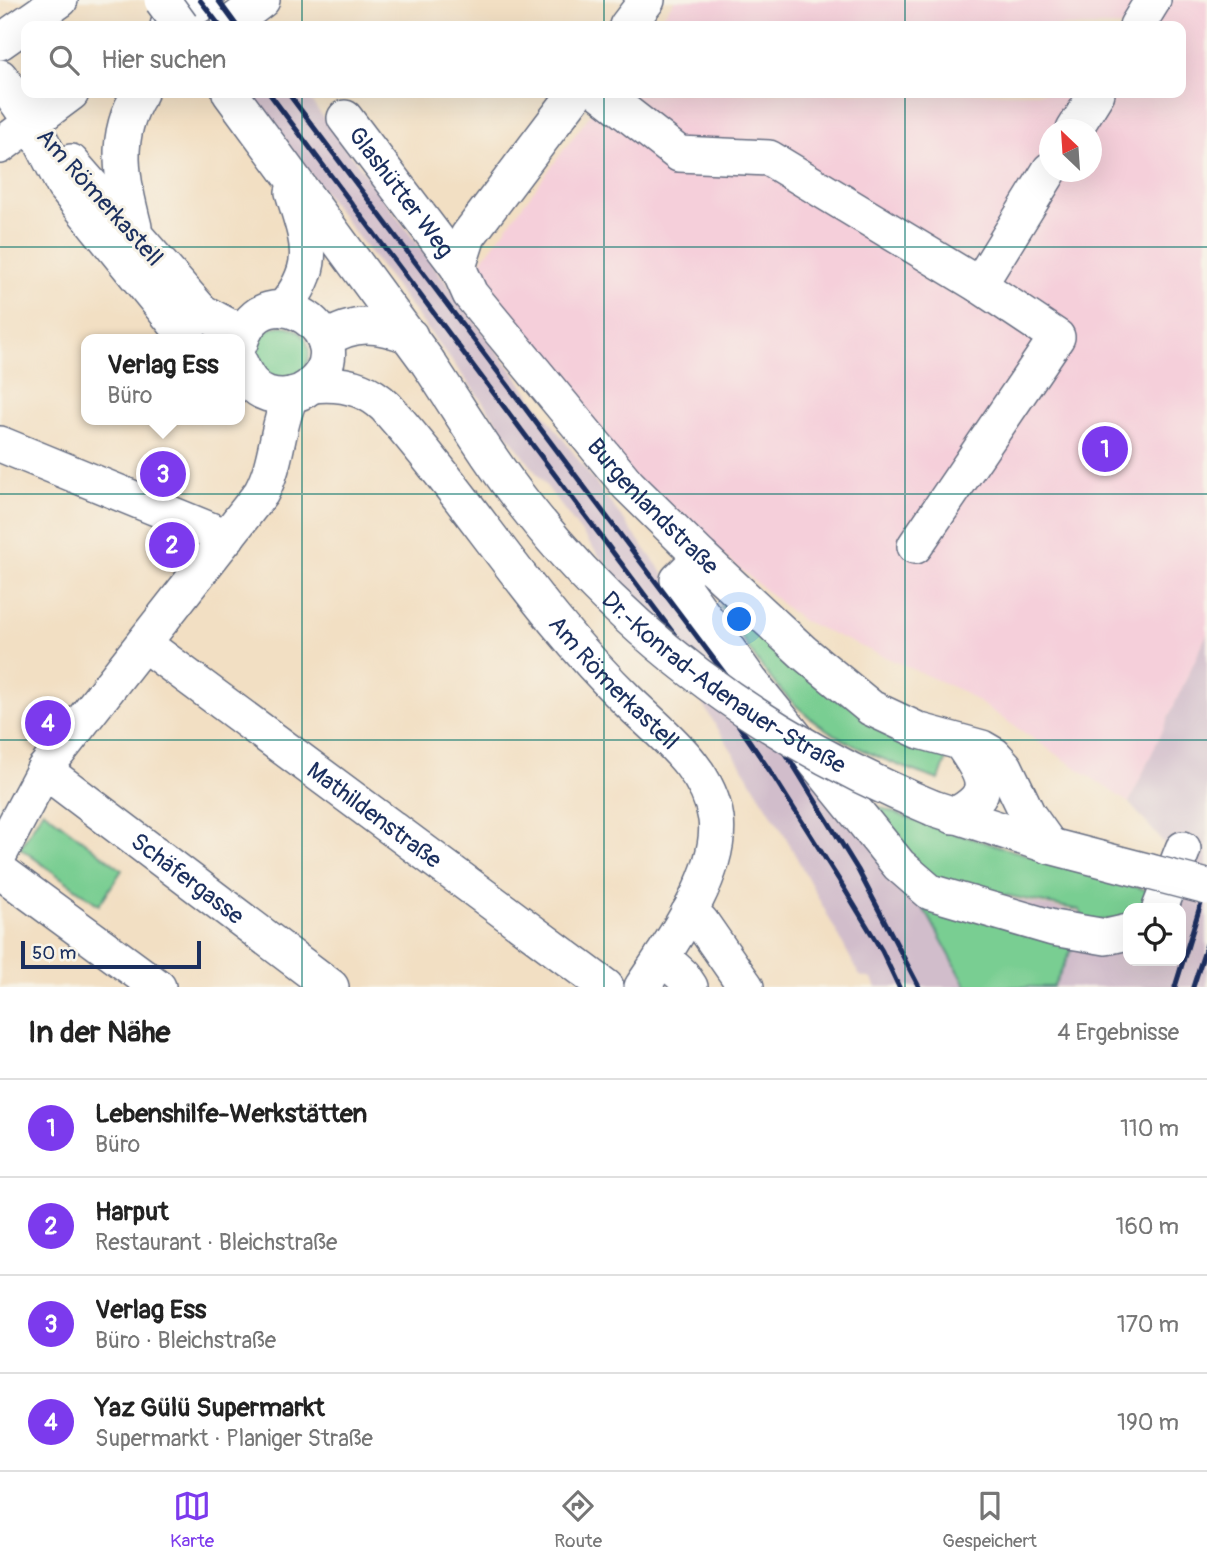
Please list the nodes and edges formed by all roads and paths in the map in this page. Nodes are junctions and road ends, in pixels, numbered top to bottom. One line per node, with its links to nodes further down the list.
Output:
1 (60, 0): 5 (street)
2 (262, 0): 6 (street)
3 (647, 0): 7 (street)
4 (1153, 0): 8 (street)
5 (30, 21)
6 (235, 21)
7 (631, 21)
8 (1140, 21)
9 (21, 27): 10 (street)
10 (0, 42)
11 (0, 65): 12 (street)
12 (21, 71)
13 (0, 78): 22 (street)
14 (64, 98): 22 (street)
15 (137, 98): 26 (street)
16 (234, 98): 24 (street, Dr.-Konrad-Adenauer-Straße)
17 (572, 98): 27 (street)
18 (607, 98): 28 (street)
19 (1094, 98): 21 (street)
20 (345, 118): 27 (street, Glashütter Weg)
21 (1081, 119)
22 (32, 123): 23 (street); 26 (street, Am Römerkastell); 30 (street, Am Römerkastell)
23 (0, 146)
24 (284, 165): 29 (street); 33 (street, Dr.-Konrad-Adenauer-Straße)
25 (1042, 182): 28 (street)
26 (135, 232): 31 (street, Am Römerkastell)
27 (458, 267): 41 (street, Burgenlandstraße)
28 (979, 285): 40 (street)
29 (283, 309): 32 (street, Am Römerkastell); 34 (street)
30 (184, 334)
31 (232, 334)
32 (325, 345): 33 (street); 36 (street); 38 (street, Am Römerkastell)
33 (419, 348): 45 (street, Dr.-Konrad-Adenauer-Straße, bridge)
34 (245, 351)
35 (245, 363): 36 (street, Am Römerkastell)
36 (302, 390): 38 (street, Am Römerkastell); 39 (street)
37 (0, 444): 39 (street)
38 (438, 470): 52 (street, Am Römerkastell)
39 (227, 537): 42 (street)
40 (915, 546)
41 (701, 557): 43 (street, Burgenlandstraße); 53 (street)
42 (144, 644): 44 (street); 57 (street, Mathildenstraße)
43 (961, 743): 45 (street); 46 (street, Burgenlandstraße)
44 (44, 769): 48 (street); 56 (street, Schäfergasse)
45 (943, 812): 46 (street, Dr.-Konrad-Adenauer-Straße)
46 (1050, 846): 50 (street, Dr.-Konrad-Adenauer-Straße, bridge)
47 (1183, 849): 51 (street)
48 (0, 853)
49 (0, 871): 55 (street)
50 (1207, 887)
51 (1162, 903)
52 (688, 914): 54 (street, Am Römerkastell); 60 (street)
53 (1123, 933)
54 (662, 957): 58 (street, Am Römerkastell); 59 (street)
55 (136, 980)
56 (331, 987)
57 (606, 987)
58 (642, 987)
59 (690, 987)
60 (746, 987)

